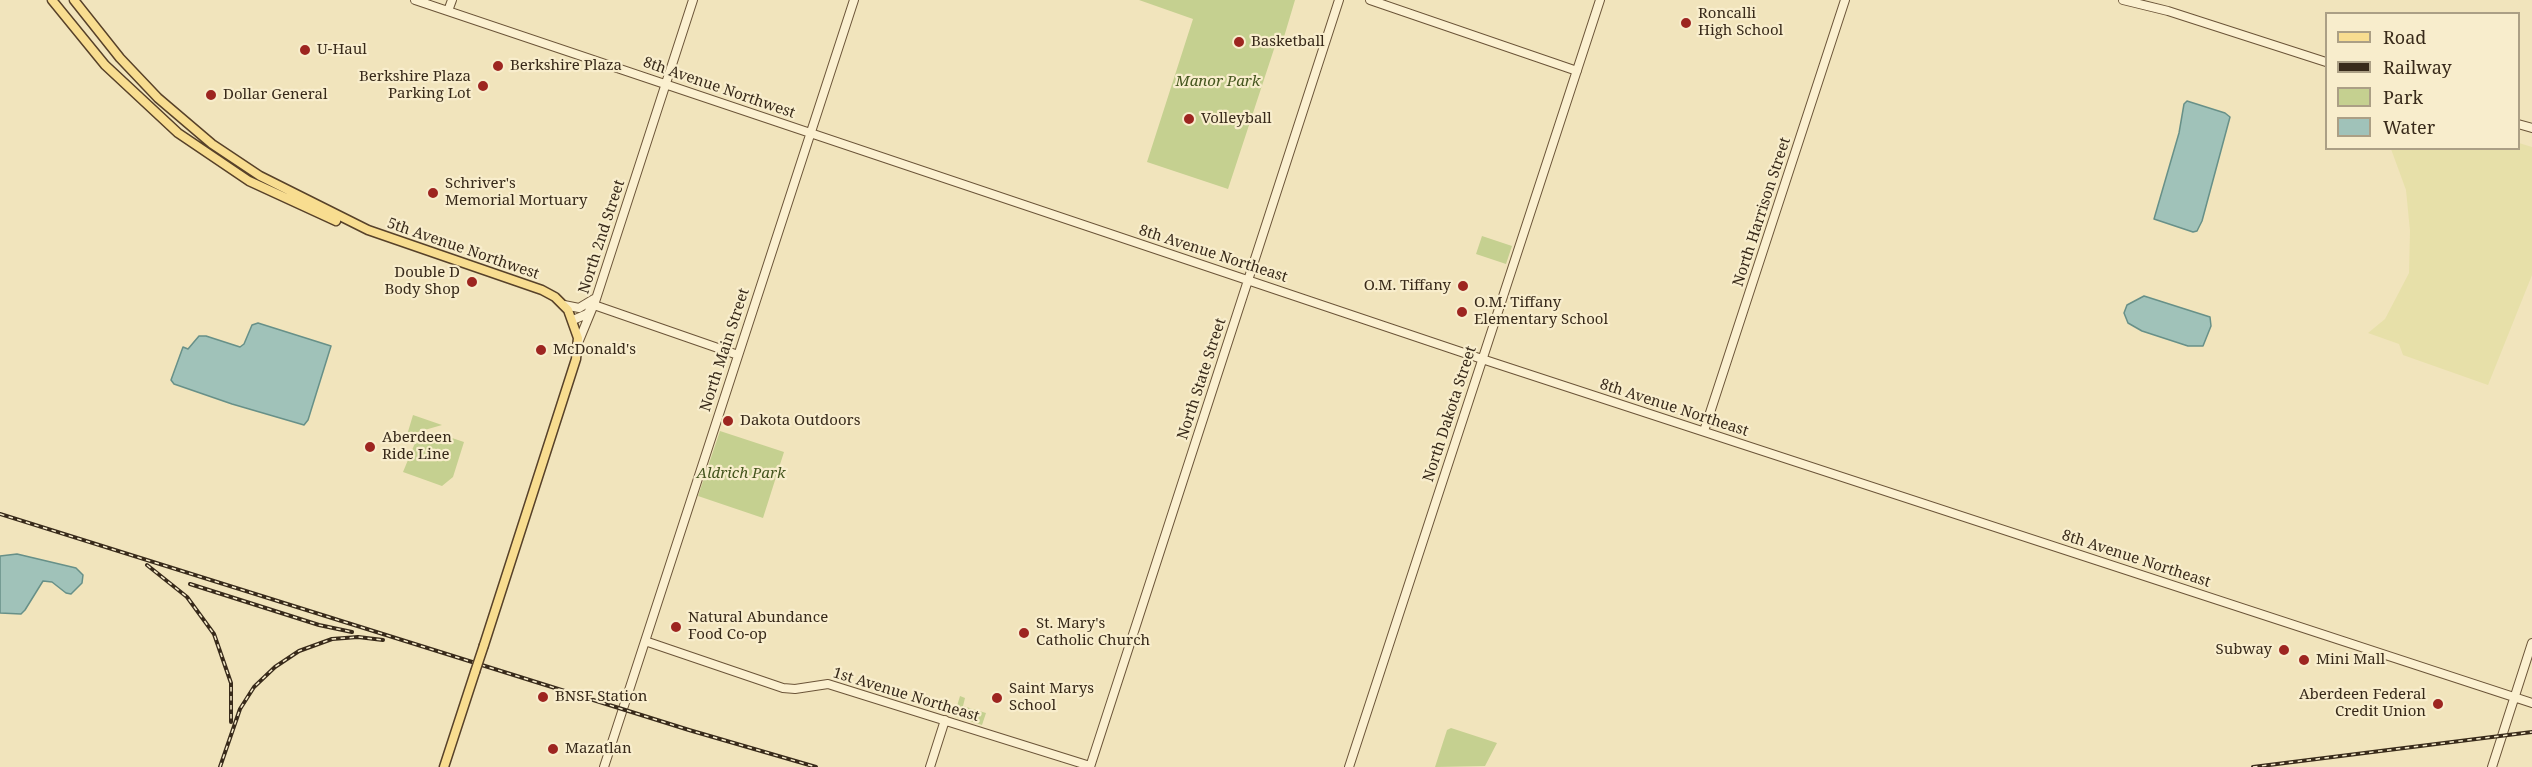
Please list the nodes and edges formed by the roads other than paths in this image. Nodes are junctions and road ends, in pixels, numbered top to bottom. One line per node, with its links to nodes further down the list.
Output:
1 (52, 0): 17 (main road, 5th Avenue Northwest)
2 (74, 0): 17 (main road, 5th Avenue Northwest)
3 (415, 0): 12 (street, 8th Avenue Northwest)
4 (452, 0): 12 (street)
5 (693, 0): 15 (street, North 2nd Street)
6 (854, 0): 16 (street, North Main Street)
7 (1340, 0): 18 (street, North State Street)
8 (1370, 0): 14 (street)
9 (1600, 0): 14 (street, North Dakota Street)
10 (1845, 0): 28 (street, North Harrison Street)
11 (2123, 0): 13 (street)
12 (448, 11): 15 (street, 8th Avenue Northwest)
13 (2325, 62)
14 (1577, 71): 27 (street, North Dakota Street)
15 (666, 84): 16 (street, 8th Avenue Northwest); 19 (street, North 2nd Street)
16 (810, 133): 18 (street, 8th Avenue Northeast); 26 (street, North Main Street)
17 (368, 230): 20 (main road, 5th Avenue Northwest)
18 (1248, 280): 27 (street, 8th Avenue Northeast); 37 (street, North State Street)
19 (597, 296): 20 (street); 21 (street, North 2nd Street)
20 (564, 306): 24 (main road, 5th Avenue Northwest)
21 (593, 307): 22 (street); 23 (street); 24 (street, North 2nd Street)
22 (608, 311): 23 (street); 26 (street)
23 (590, 318): 25 (street)
24 (573, 320): 25 (main road)
25 (578, 343): 34 (main road, bridge)
26 (738, 355): 29 (street, North Main Street)
27 (1482, 359): 28 (street, 8th Avenue Northeast); 38 (street, North Dakota Street)
28 (1704, 431): 31 (street, 8th Avenue Northeast)
29 (645, 641): 33 (street, 1st Avenue Northeast); 35 (street, North Main Street)
30 (2532, 643): 31 (street)
31 (2514, 697): 32 (street, 8th Avenue Northeast); 39 (street)
32 (2532, 703)
33 (945, 720): 36 (street); 37 (street, 1st Avenue Northeast)
34 (444, 767)
35 (604, 767)
36 (930, 767)
37 (1090, 767)
38 (1349, 767)
39 (2492, 767)

